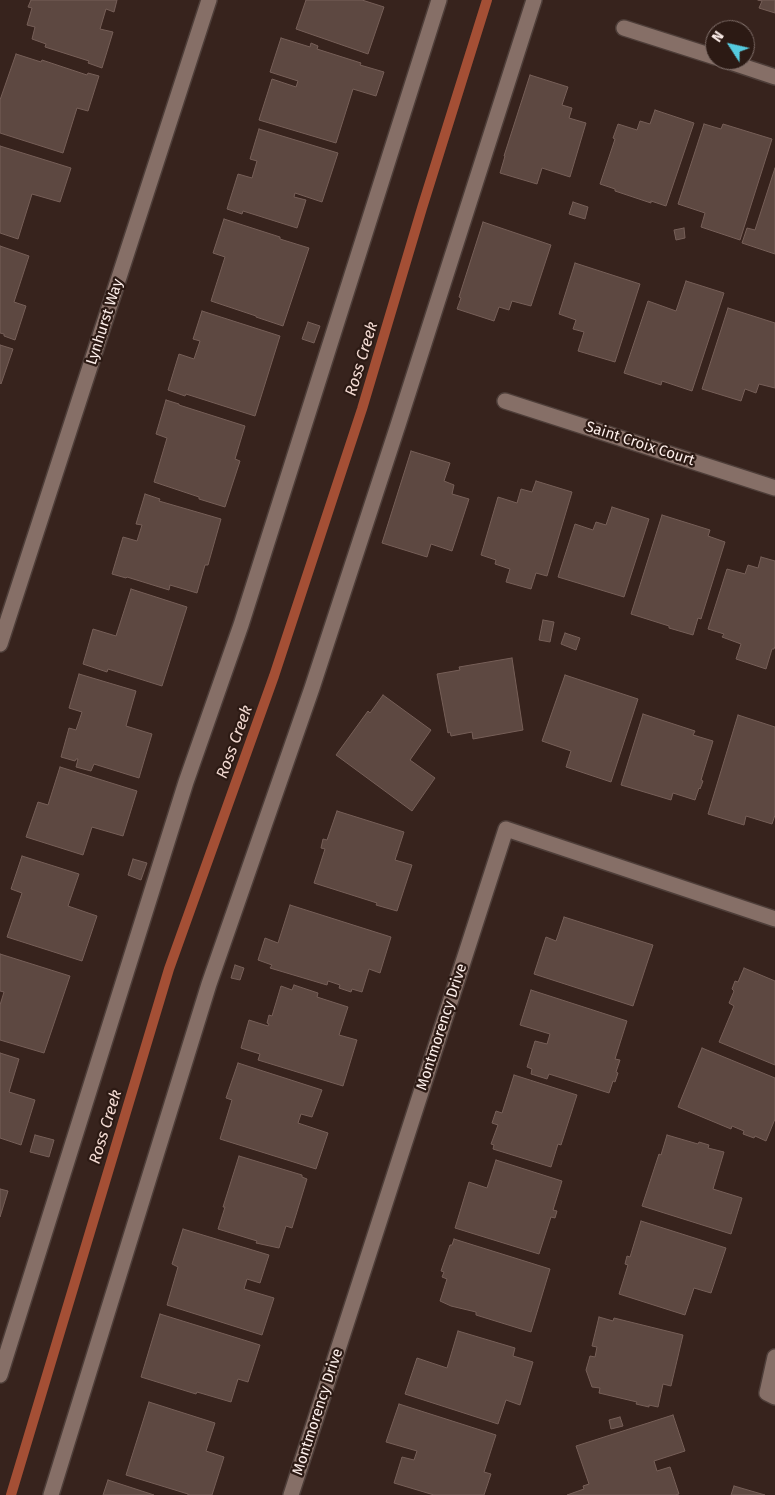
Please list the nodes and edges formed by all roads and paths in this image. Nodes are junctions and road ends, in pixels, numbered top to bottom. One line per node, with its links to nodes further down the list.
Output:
1 (209, 0): 10 (street, Lynhurst Way)
2 (438, 0): 13 (street)
3 (534, 0): 15 (street)
4 (624, 28): 5 (street)
5 (705, 54)
6 (754, 70): 7 (street)
7 (775, 77)
8 (505, 401): 9 (street, Saint Croix Court)
9 (775, 488)
10 (0, 644)
11 (775, 919): 16 (street, Montmorency Drive)
12 (775, 1357): 14 (street)
13 (0, 1375)
14 (771, 1395)
15 (51, 1495)
16 (291, 1495)

